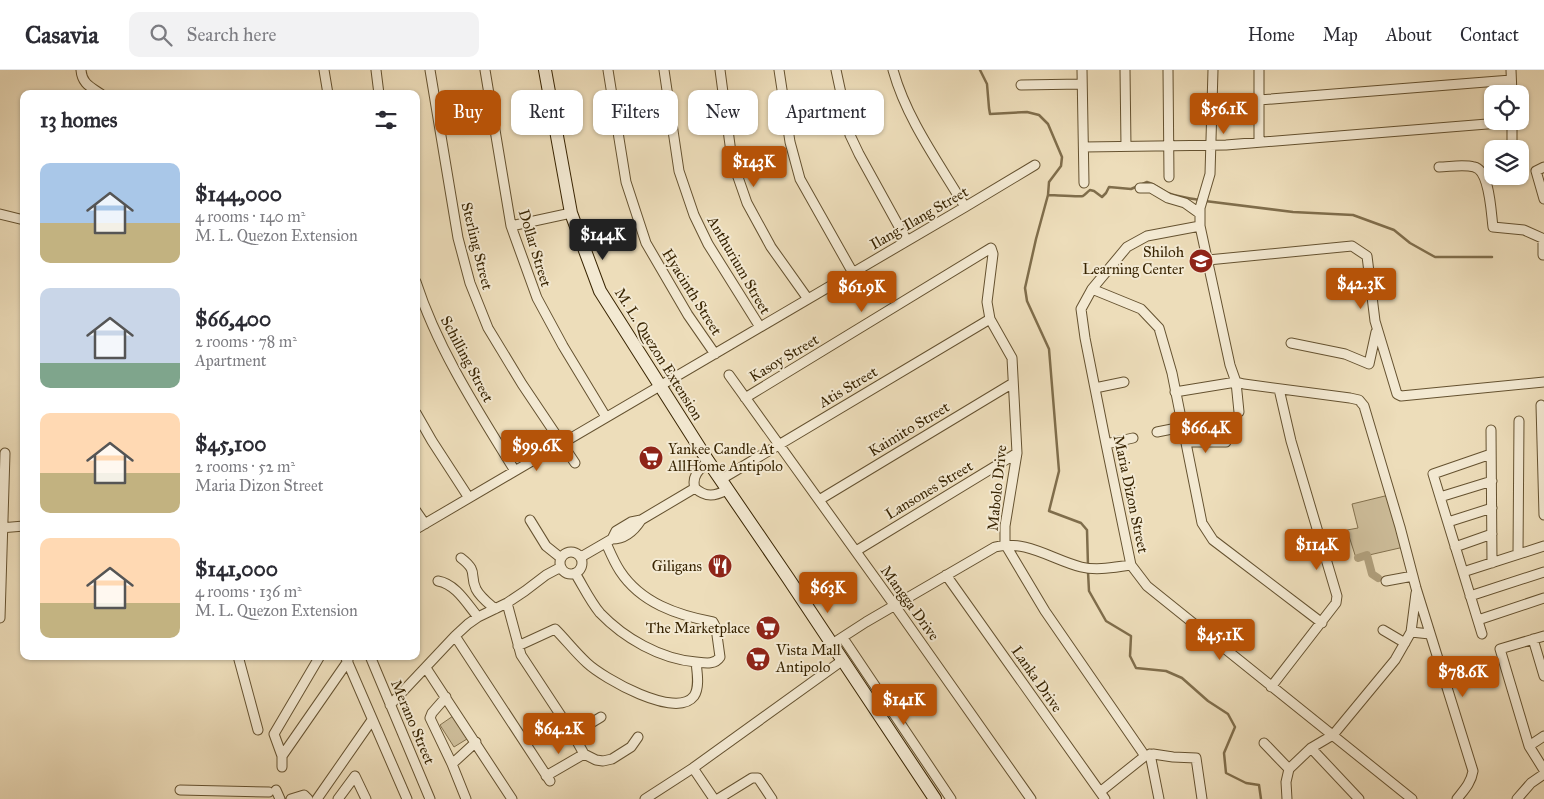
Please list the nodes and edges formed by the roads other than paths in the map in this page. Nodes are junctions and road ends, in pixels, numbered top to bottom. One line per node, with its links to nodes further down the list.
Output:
1 (81, 70): 23 (street)
2 (324, 70): 24 (street)
3 (376, 70): 25 (street)
4 (430, 70): 82 (street, Sterling Street)
5 (485, 70): 45 (street, Dollar Street)
6 (545, 70): 42 (main road, M. L. Quezon Extension)
7 (608, 70): 60 (street, Hyacinth Street)
8 (664, 70): 57 (street, Anthurium Street)
9 (720, 70): 55 (street)
10 (779, 70): 52 (street)
11 (836, 70): 48 (street)
12 (893, 70): 40 (street)
13 (1082, 70): 20 (street)
14 (1125, 70): 29 (street)
15 (1168, 70): 30 (street)
16 (1213, 70): 31 (street)
17 (1259, 70): 26 (street)
18 (1511, 70): 19 (street)
19 (1511, 80): 22 (street); 26 (street)
20 (1082, 84): 21 (street); 32 (street)
21 (1021, 85)
22 (1511, 85)
23 (94, 90)
24 (327, 90)
25 (378, 90)
26 (1259, 100): 28 (street)
27 (1484, 124): 28 (street)
28 (1259, 142): 31 (street)
29 (1126, 146): 30 (street); 32 (street)
30 (1168, 146): 31 (street); 36 (street)
31 (1212, 146): 41 (street)
32 (1084, 147): 37 (street)
33 (1035, 165): 40 (street, Ilang-Ilang Street)
34 (1438, 167): 47 (street)
35 (1544, 167): 39 (street)
36 (1169, 177)
37 (1084, 183)
38 (1140, 188): 41 (street)
39 (1544, 199)
40 (965, 207): 48 (street, Ilang-Ilang Street)
41 (1200, 210): 46 (street)
42 (571, 213): 45 (street); 66 (main road, M. L. Quezon Extension)
43 (0, 214): 44 (street)
44 (20, 219)
45 (511, 226): 73 (street, Dollar Street)
46 (1200, 226): 51 (street); 53 (street, Maria Dizon Street)
47 (1544, 239): 50 (street)
48 (907, 241): 52 (street, Ilang-Ilang Street)
49 (991, 248): 56 (street, Mabolo Drive); 70 (street, Kasoy Street)
50 (1543, 255)
51 (1208, 260): 58 (street); 63 (street)
52 (853, 273): 55 (street, Ilang-Ilang Street)
53 (1092, 289): 67 (street, Maria Dizon Street); 69 (street)
54 (420, 295): 90 (street, Schilling Street)
55 (808, 299): 57 (street, Ilang-Ilang Street)
56 (990, 319): 65 (street, Mabolo Drive); 83 (street, Atis Street)
57 (760, 327): 60 (street, Ilang-Ilang Street)
58 (1377, 329): 59 (street); 64 (street)
59 (1291, 343)
60 (715, 354): 66 (street, Ilang-Ilang Street)
61 (729, 375): 70 (street, Mangga Drive)
62 (1124, 382): 67 (street)
63 (1236, 382): 68 (street); 69 (street); 72 (street)
64 (1544, 382)
65 (1013, 383): 86 (street, Mabolo Drive); 96 (street, Kaimito Street)
66 (660, 386): 73 (street, Ilang-Ilang Street); 88 (main road, M. L. Quezon Extension)
67 (1095, 388): 84 (street, Maria Dizon Street)
68 (1279, 389): 120 (street); 132 (street)
69 (1175, 392): 76 (street)
70 (745, 398): 83 (street, Mangga Drive)
71 (1540, 405): 98 (street)
72 (1239, 412)
73 (606, 417): 82 (street, Ilang-Ilang Street)
74 (420, 420): 95 (street)
75 (1519, 421): 110 (street)
76 (1182, 426): 78 (street); 80 (street)
77 (1491, 430): 87 (street)
78 (1157, 432)
79 (1133, 438): 84 (street)
80 (1186, 442): 81 (street); 132 (street)
81 (1226, 442)
82 (561, 444): 89 (street, Sterling Street); 90 (street, Ilang-Ilang Street)
83 (779, 444): 92 (street, Atis Street); 96 (street, Mangga Drive)
84 (1106, 444): 115 (street, Maria Dizon Street)
85 (5, 453): 103 (street)
86 (1017, 453): 106 (street, Mabolo Drive); 109 (street, Lansones Street)
87 (1491, 454): 91 (street); 94 (street)
88 (708, 460): 92 (main road, M. L. Quezon Extension); 93 (street)
89 (575, 463)
90 (515, 471): 95 (street, Ilang-Ilang Street)
91 (1492, 481): 94 (street); 97 (street)
92 (724, 485): 93 (street); 140 (main road, M. L. Quezon Extension)
93 (695, 488): 105 (street)
94 (1440, 497): 100 (street)
95 (469, 498): 102 (street, Ilang-Ilang Street)
96 (819, 500): 109 (street, Mangga Drive)
97 (1492, 508): 100 (street); 104 (street)
98 (1544, 515)
99 (530, 520): 113 (street)
100 (1448, 522): 108 (street)
101 (20, 526): 103 (street)
102 (420, 527)
103 (2, 528): 130 (street)
104 (1492, 534): 108 (street); 114 (street)
105 (609, 541): 111 (street); 149 (street)
106 (1005, 544): 115 (street); 119 (street); 167 (street, Mabolo Drive)
107 (1544, 546): 110 (street)
108 (1455, 547): 116 (street)
109 (856, 551): 127 (street, Mangga Drive)
110 (1518, 554): 114 (street)
111 (581, 557): 113 (street); 118 (street)
112 (461, 558): 128 (street)
113 (561, 563): 118 (street); 126 (street)
114 (1492, 563): 116 (street)
115 (1132, 564): 152 (street, Maria Dizon Street)
116 (1463, 572): 124 (street)
117 (1544, 572): 124 (street)
118 (575, 573): 149 (street)
119 (946, 575): 127 (street); 181 (street, Lanka Drive)
120 (1413, 576): 122 (street); 123 (street)
121 (438, 581): 129 (street)
122 (1386, 581)
123 (1416, 588): 134 (street); 135 (street)
124 (1470, 596): 131 (street)
125 (1544, 598): 131 (street)
126 (506, 603): 128 (street); 142 (street)
127 (895, 606): 140 (street); 196 (street, Mangga Drive)
128 (495, 609): 129 (street)
129 (478, 617): 137 (street)
130 (0, 618)
131 (1478, 620): 136 (street)
132 (1322, 623): 152 (street)
133 (1383, 630): 141 (street)
134 (1411, 632): 135 (street); 141 (street)
135 (1430, 634): 202 (street)
136 (1482, 634)
137 (455, 636): 150 (street); 166 (street)
138 (1544, 636): 139 (street)
139 (1533, 639): 151 (street); 164 (street)
140 (838, 641): 148 (main road, M. L. Quezon Extension); 195 (street)
141 (1404, 643): 159 (street)
142 (518, 646): 149 (street); 158 (street)
143 (239, 660): 157 (street)
144 (318, 660): 168 (street)
145 (346, 660): 168 (street)
146 (347, 660): 156 (street)
147 (372, 660): 154 (street, Merano Street)
148 (843, 660): 171 (street); 194 (main road, M. L. Quezon Extension)
149 (696, 662)
150 (426, 668): 153 (street); 154 (street)
151 (1544, 676)
152 (1271, 687): 159 (street, Maria Dizon Street)
153 (446, 698): 162 (street); 169 (street)
154 (390, 705): 188 (street, Merano Street)
155 (601, 717): 158 (street)
156 (372, 720): 184 (street); 187 (street)
157 (258, 730)
158 (573, 734): 166 (street)
159 (1332, 735): 165 (street); 201 (street, Maria Dizon Street)
160 (1544, 736): 164 (street)
161 (638, 737): 166 (street)
162 (476, 742): 169 (street); 190 (street)
163 (1264, 743): 172 (street)
164 (1529, 746): 173 (street)
165 (1311, 748): 172 (street); 200 (street)
166 (584, 754)
167 (1147, 755): 181 (street); 197 (street); 198 (street)
168 (282, 756): 170 (street)
169 (452, 764): 189 (street)
170 (282, 767)
171 (693, 768): 179 (street); 192 (street)
172 (1289, 769): 199 (street)
173 (1544, 770)
174 (1544, 774): 203 (street)
175 (180, 790): 177 (street)
176 (275, 794): 180 (street)
177 (192, 795): 178 (street)
178 (222, 795): 180 (street)
179 (659, 795): 191 (street)
180 (248, 796)
181 (1102, 796)
182 (291, 799): 183 (street)
183 (308, 799)
184 (317, 799)
185 (338, 799): 186 (street)
186 (366, 799)
187 (407, 799)
188 (430, 799)
189 (466, 799)
190 (512, 799)
191 (645, 799)
192 (716, 799): 193 (street)
193 (772, 799)
194 (935, 799)
195 (952, 799)
196 (1031, 799)
197 (1159, 799)
198 (1202, 799)
199 (1287, 799)
200 (1359, 799)
201 (1412, 799)
202 (1457, 799)
203 (1517, 799)

